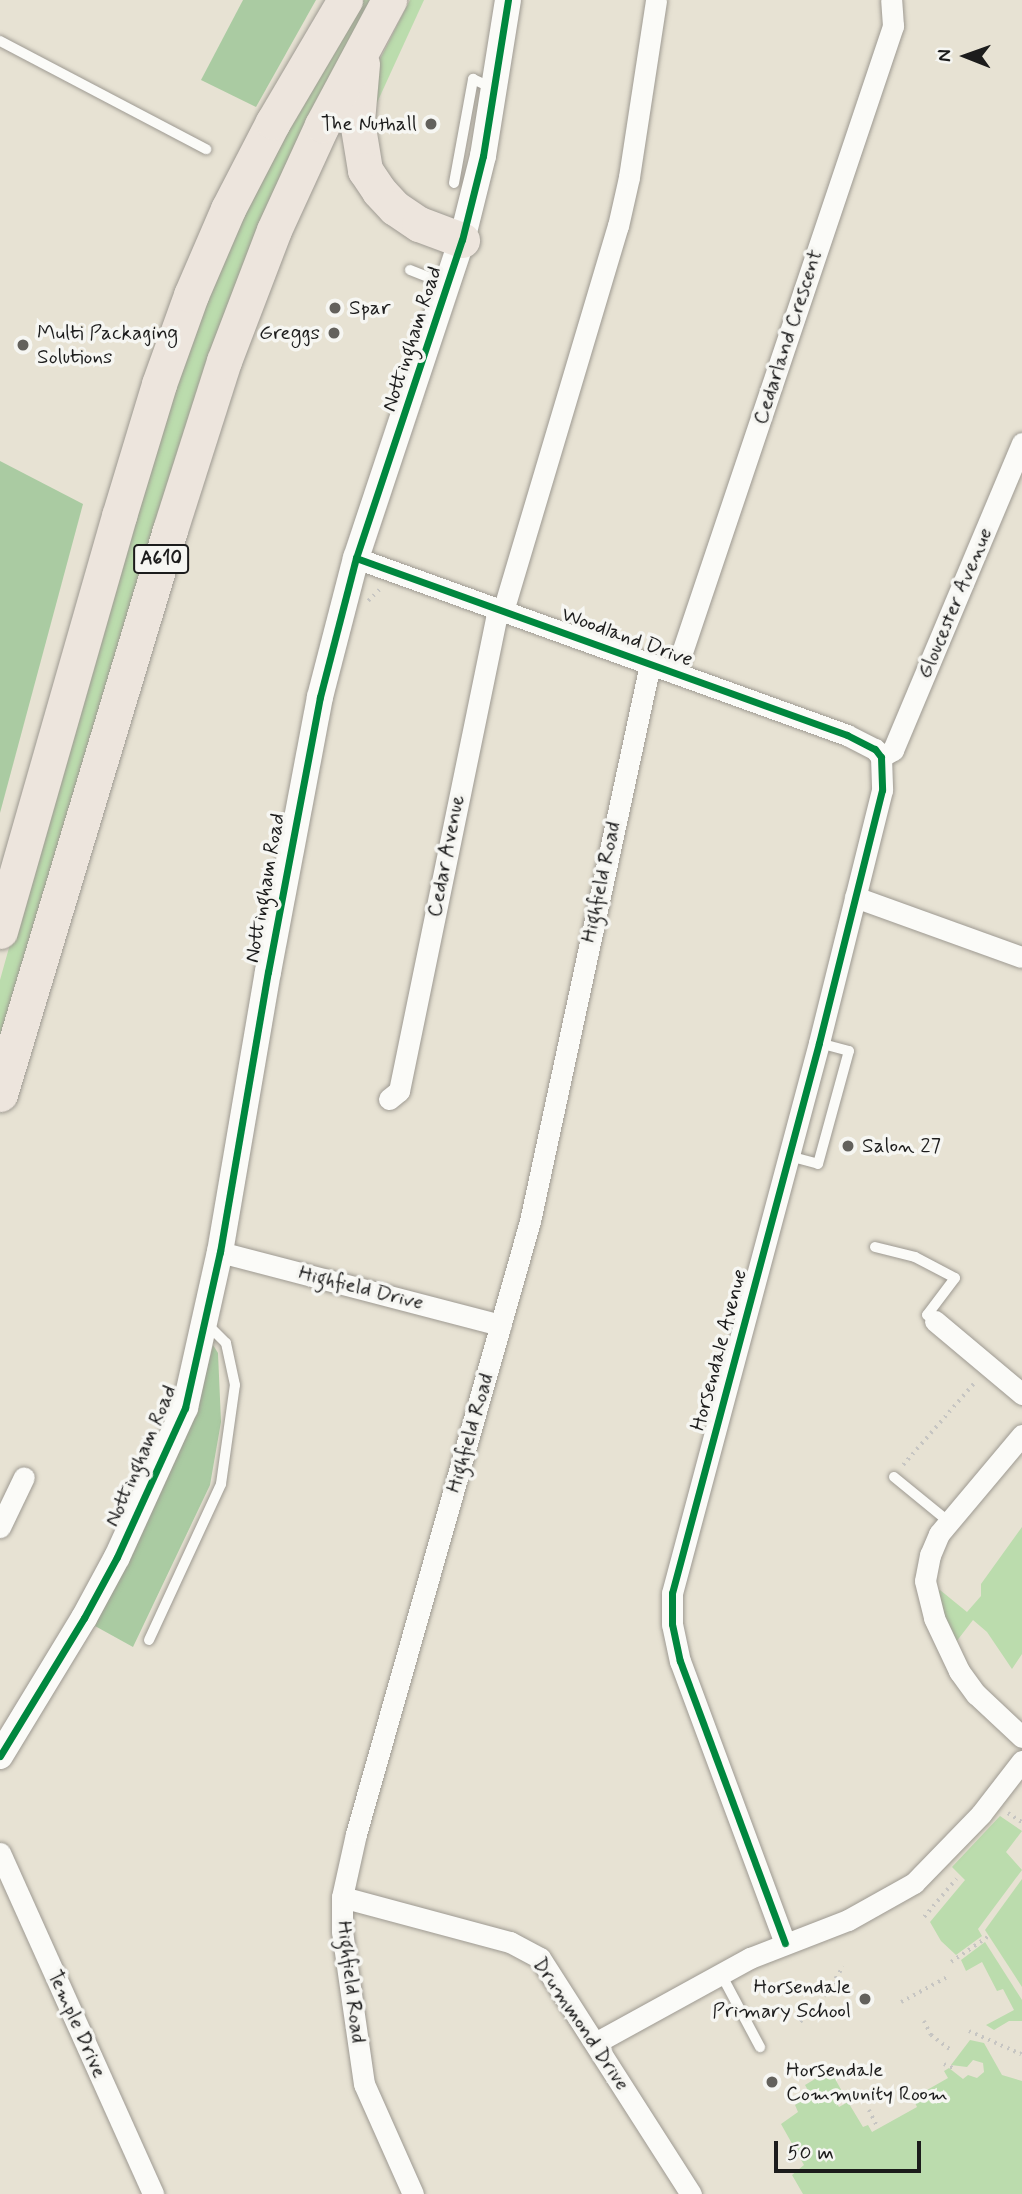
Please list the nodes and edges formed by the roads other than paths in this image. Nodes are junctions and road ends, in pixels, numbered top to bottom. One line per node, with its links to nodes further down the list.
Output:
1 (345, 0): 23 (highway, A610)
2 (389, 0): 6 (highway, A610)
3 (508, 0): 8 (street, Nottingham Road)
4 (656, 0): 18 (street)
5 (891, 0): 20 (street, Cedarland Crescent)
6 (365, 40): 10 (highway, A610); 11 (highway)
7 (0, 41): 9 (lane)
8 (494, 89): 12 (lane); 13 (street, Nottingham Road)
9 (206, 149)
10 (301, 170): 11 (highway); 26 (highway, A610)
11 (365, 170): 13 (highway)
12 (454, 183)
13 (462, 240): 15 (street, Nottingham Road)
14 (410, 270): 15 (lane)
15 (447, 285): 17 (street, Nottingham Road)
16 (1022, 443): 21 (street, Gloucester Avenue)
17 (356, 558): 18 (street, Woodland Drive); 30 (street, Nottingham Road)
18 (501, 610): 19 (street, Woodland Drive); 27 (street, Cedar Avenue)
19 (650, 664): 20 (street, Woodland Drive); 33 (street, Highfield Road)
20 (675, 673): 21 (street, Woodland Drive)
21 (881, 757): 22 (street, Horsendale Avenue)
22 (855, 897): 24 (street); 25 (street, Horsendale Avenue)
23 (0, 931)
24 (1022, 957)
25 (819, 1043): 28 (street, Horsendale Avenue); 28 (lane)
26 (0, 1094)
27 (389, 1099)
28 (789, 1156): 46 (street, Horsendale Avenue)
29 (875, 1247): 31 (lane)
30 (220, 1252): 32 (street, Nottingham Road); 33 (street, Highfield Drive)
31 (935, 1321): 34 (street)
32 (206, 1323): 40 (lane); 42 (street, Nottingham Road)
33 (501, 1325): 45 (street, Highfield Road)
34 (1022, 1394)
35 (1022, 1436): 38 (street)
36 (894, 1476): 38 (lane)
37 (24, 1477): 39 (street)
38 (948, 1522): 41 (street)
39 (0, 1527)
40 (149, 1640)
41 (1022, 1737)
42 (0, 1756)
43 (1022, 1761): 46 (street)
44 (0, 1853): 50 (street, Temple Drive)
45 (342, 1896): 48 (street, Drummond Drive); 51 (street, Highfield Road)
46 (785, 1943): 47 (street)
47 (721, 1974): 48 (street); 49 (lane)
48 (597, 2042): 52 (street, Drummond Drive)
49 (760, 2047)
50 (153, 2194)
51 (413, 2194)
52 (691, 2194)

